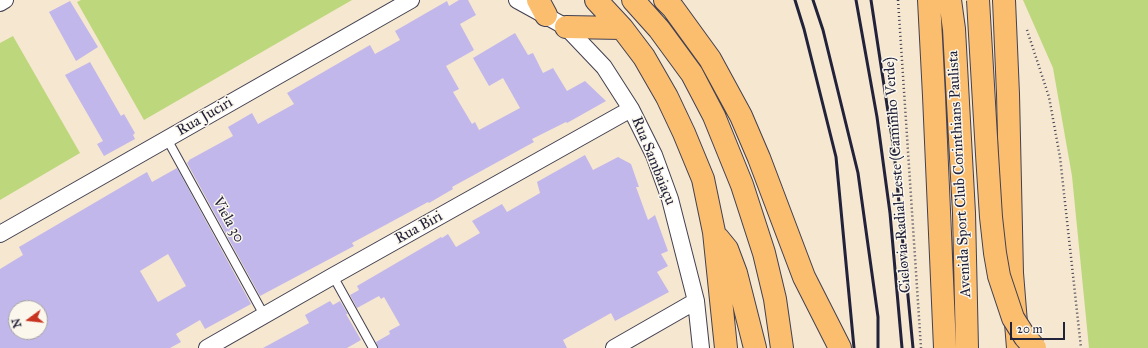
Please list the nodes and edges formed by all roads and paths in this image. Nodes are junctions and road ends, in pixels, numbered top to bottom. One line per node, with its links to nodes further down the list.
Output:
1 (5, 0): 12 (street)
2 (411, 0): 18 (street, Rua Juciri)
3 (517, 0): 13 (street, Rua Sambaiaçu)
4 (596, 0): 15 (main road)
5 (633, 0): 30 (main road)
6 (665, 0): 31 (main road)
7 (898, 0): 32 (path, Ciclovia Radial Leste (Caminho Verde))
8 (929, 0): 33 (main road, Avenida Sport Club Corinthians Paulista)
9 (950, 0): 34 (main road, Avenida Sport Club Corinthians Paulista)
10 (978, 0): 36 (main road, bridge)
11 (1004, 0): 35 (main road)
12 (0, 3)
13 (542, 7): 14 (street, Rua Sambaiaçu)
14 (566, 27): 15 (main road); 17 (street, Rua Sambaiaçu)
15 (622, 28): 19 (main road)
16 (1027, 30): 37 (path)
17 (631, 109): 21 (street, Rua Biri); 22 (street, Rua Sambaiaçu)
18 (167, 139): 20 (street, Rua Juciri); 23 (lane, Viela 30)
19 (714, 232): 28 (main road); 29 (main road)
20 (0, 234)
21 (333, 276): 23 (street, Rua Biri); 25 (lane)
22 (696, 301): 26 (street); 27 (street, Rua Sambaiaçu)
23 (264, 315): 24 (street, Rua Biri)
24 (207, 348)
25 (373, 348)
26 (614, 348)
27 (702, 348)
28 (726, 348)
29 (755, 348)
30 (782, 348)
31 (840, 348)
32 (921, 348)
33 (945, 348)
34 (967, 348)
35 (1018, 348)
36 (1035, 348)
37 (1081, 348)

